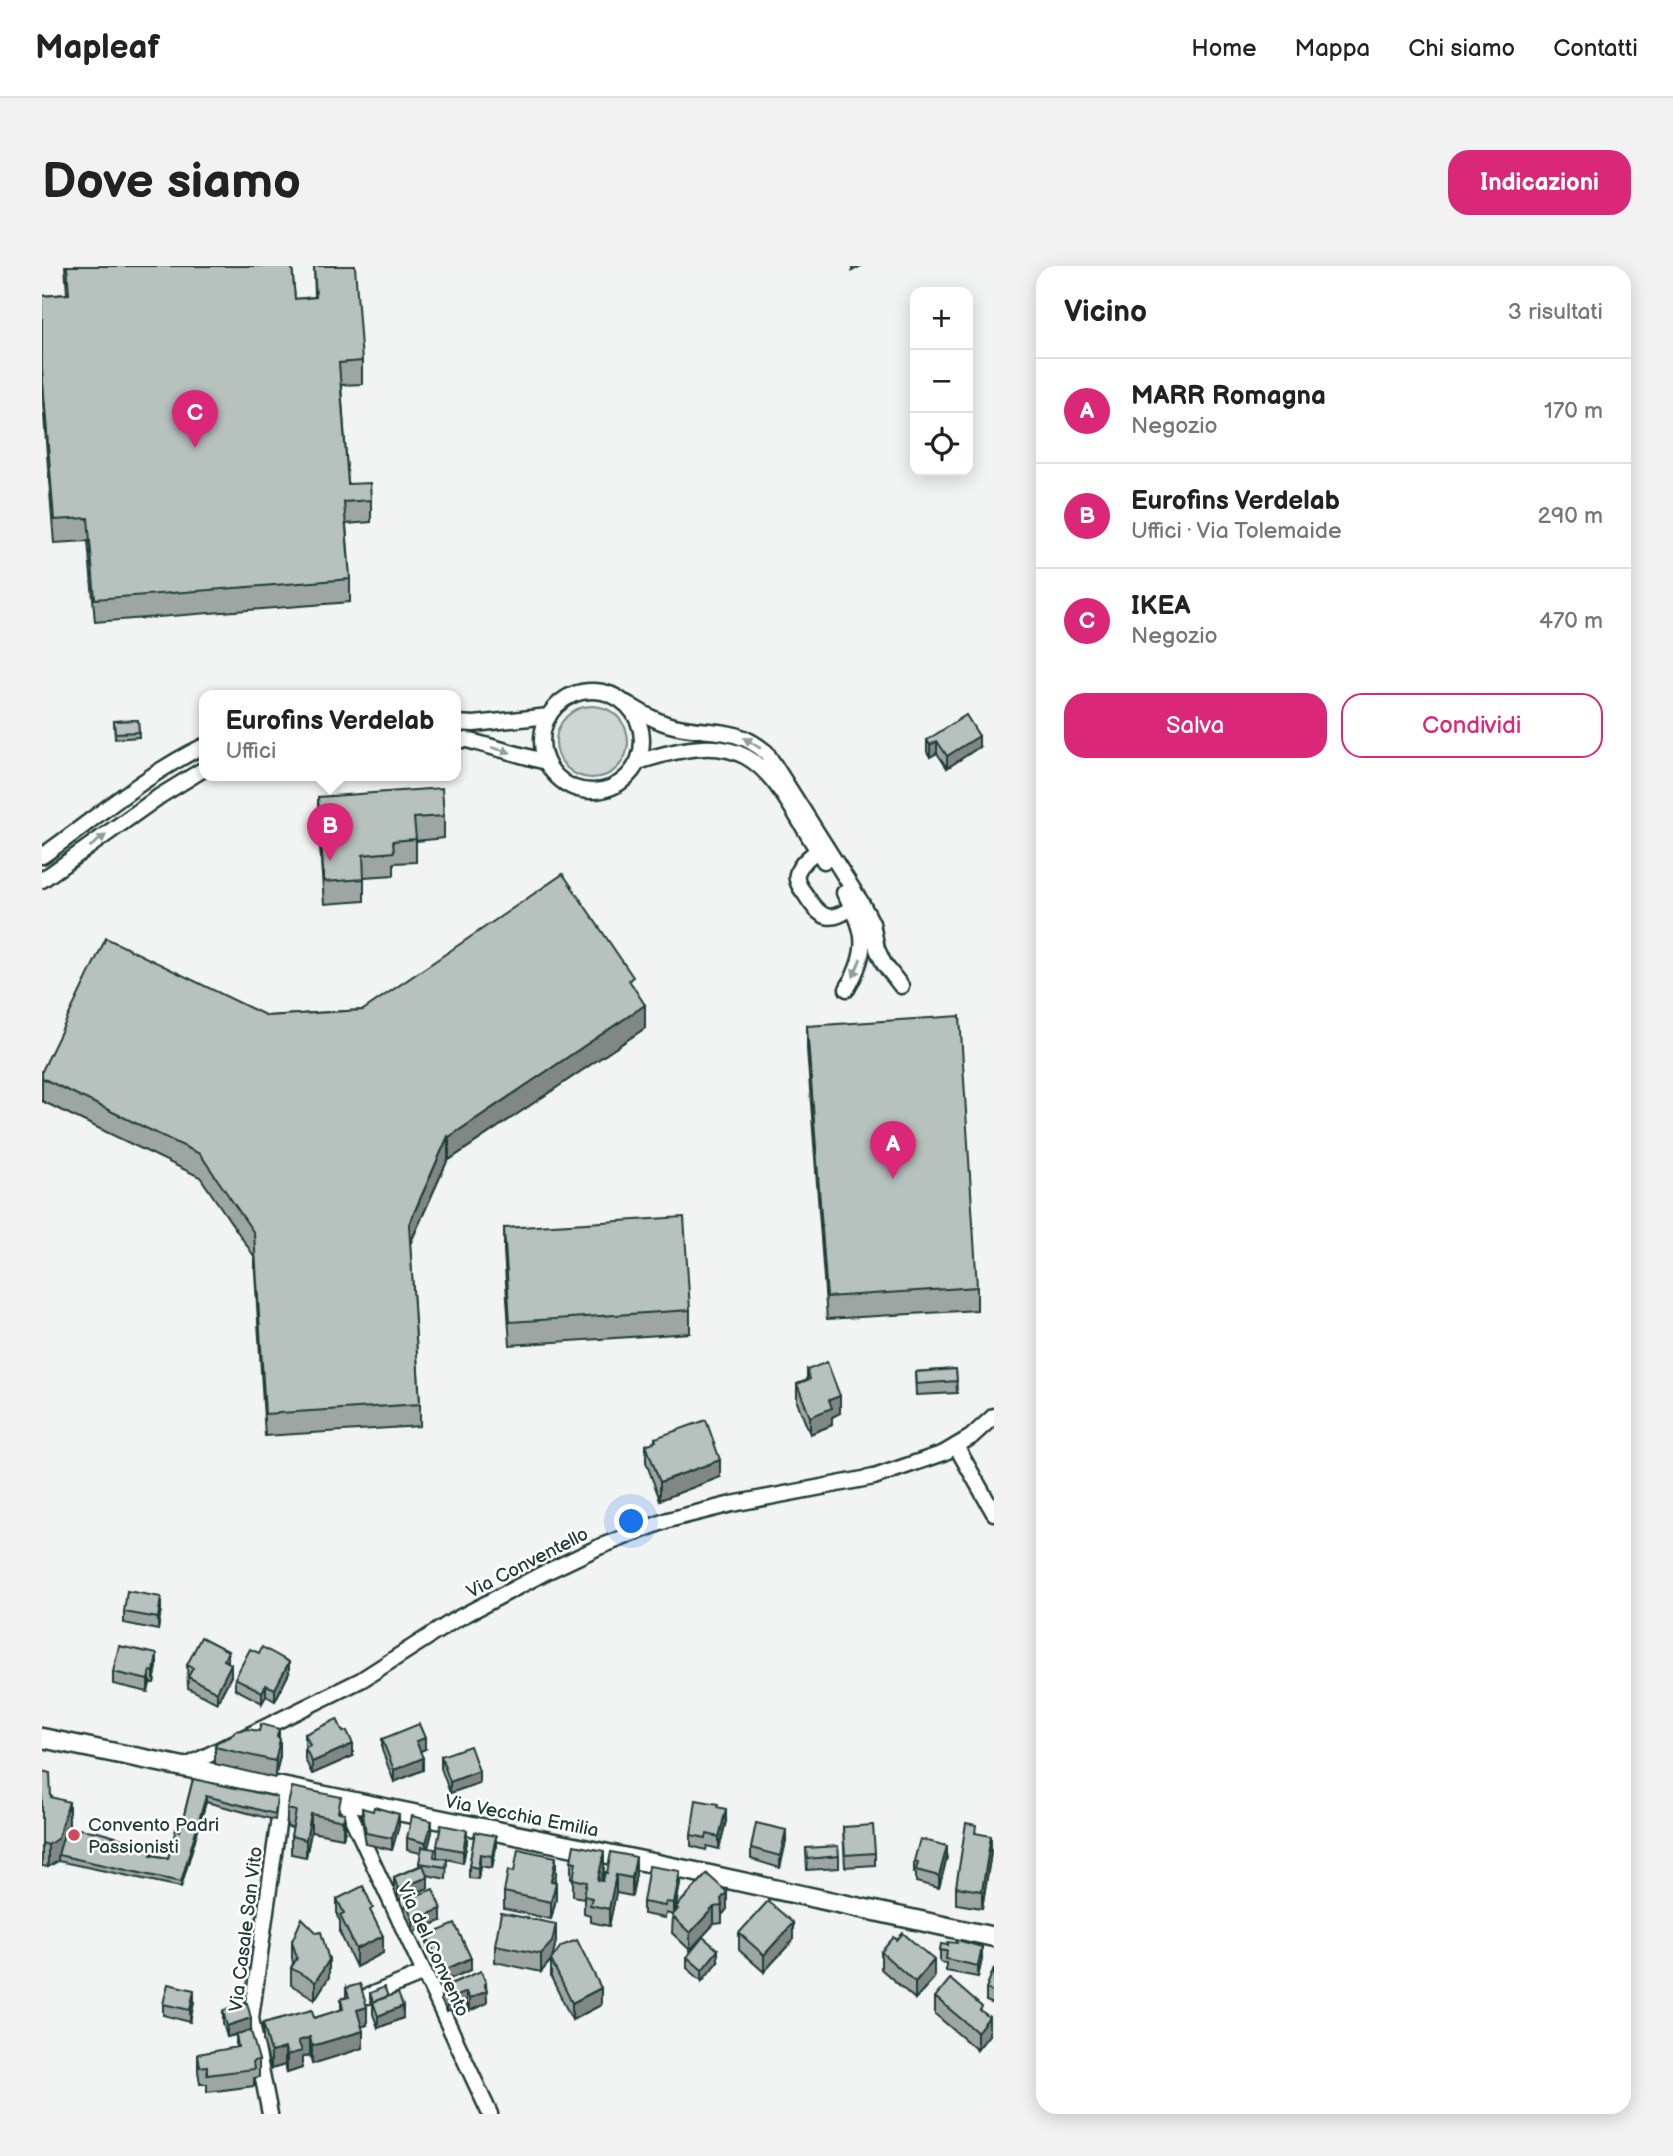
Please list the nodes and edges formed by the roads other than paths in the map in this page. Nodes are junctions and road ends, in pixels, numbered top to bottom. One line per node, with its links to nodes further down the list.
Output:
1 (626, 703): 2 (street); 7 (street); 9 (street, one-way to 1)
2 (548, 716): 3 (street); 6 (street)
3 (461, 723)
4 (461, 740): 6 (street, one-way to 6)
5 (199, 748): 10 (street)
6 (547, 762): 7 (street)
7 (638, 762): 9 (street)
8 (199, 772): 11 (street, one-way to 8)
9 (822, 848): 12 (street); 12 (street)
10 (42, 856)
11 (42, 880)
12 (857, 904): 13 (street); 14 (street, one-way to 14)
13 (901, 986)
14 (847, 989)
15 (994, 1416): 16 (street, Via Conventello)
16 (956, 1446): 17 (street); 19 (street, Via Conventello)
17 (994, 1513)
18 (42, 1738): 19 (street, Via Vecchia Emilia)
19 (182, 1768): 20 (street, Via Vecchia Emilia)
20 (283, 1789): 21 (street, Via Vecchia Emilia); 25 (street, Via Casale San Vito)
21 (344, 1801): 22 (street, Via Vecchia Emilia); 23 (street, Via del Convento)
22 (994, 1937)
23 (424, 1973): 24 (street); 26 (street, Via del Convento)
24 (368, 1996)
25 (270, 2114)
26 (490, 2114)

